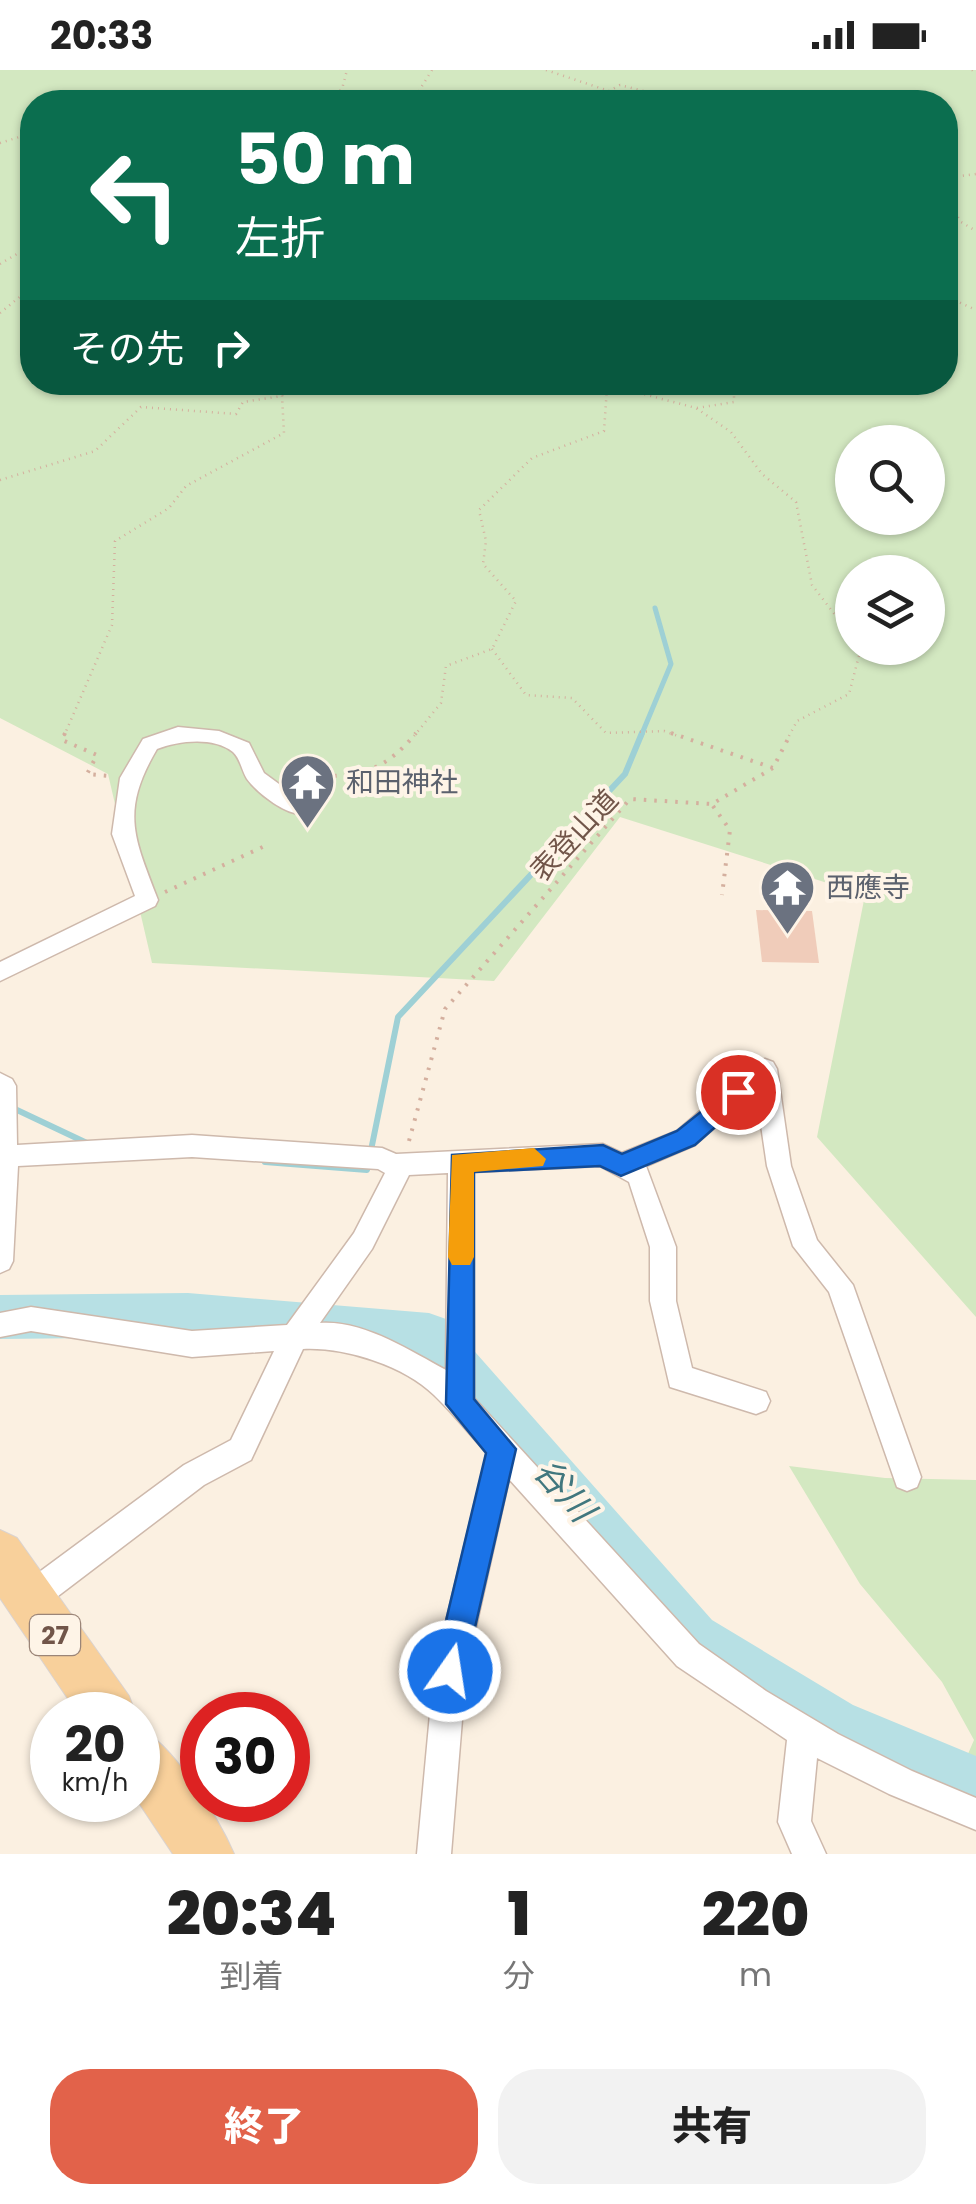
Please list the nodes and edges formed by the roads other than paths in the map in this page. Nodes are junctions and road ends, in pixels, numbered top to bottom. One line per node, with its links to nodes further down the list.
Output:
1 (298, 808): 2 (street)
2 (0, 972)
3 (0, 1083): 4 (street)
4 (2, 1156): 6 (street); 8 (street)
5 (461, 1162): 6 (street); 7 (street); 12 (street)
6 (402, 1164): 10 (street)
7 (621, 1166): 11 (street); 14 (street)
8 (0, 1261)
9 (0, 1326): 10 (street)
10 (296, 1337): 12 (street); 16 (street)
11 (756, 1402)
12 (460, 1404): 13 (street)
13 (502, 1449): 18 (street); 22 (street)
14 (907, 1477)
15 (0, 1555): 16 (main road, 27)
16 (30, 1598): 17 (main road, 27)
17 (94, 1692)
18 (804, 1730): 20 (street); 23 (street)
19 (160, 1787): 21 (main road)
20 (976, 1814)
21 (206, 1854)
22 (434, 1854)
23 (809, 1854)

